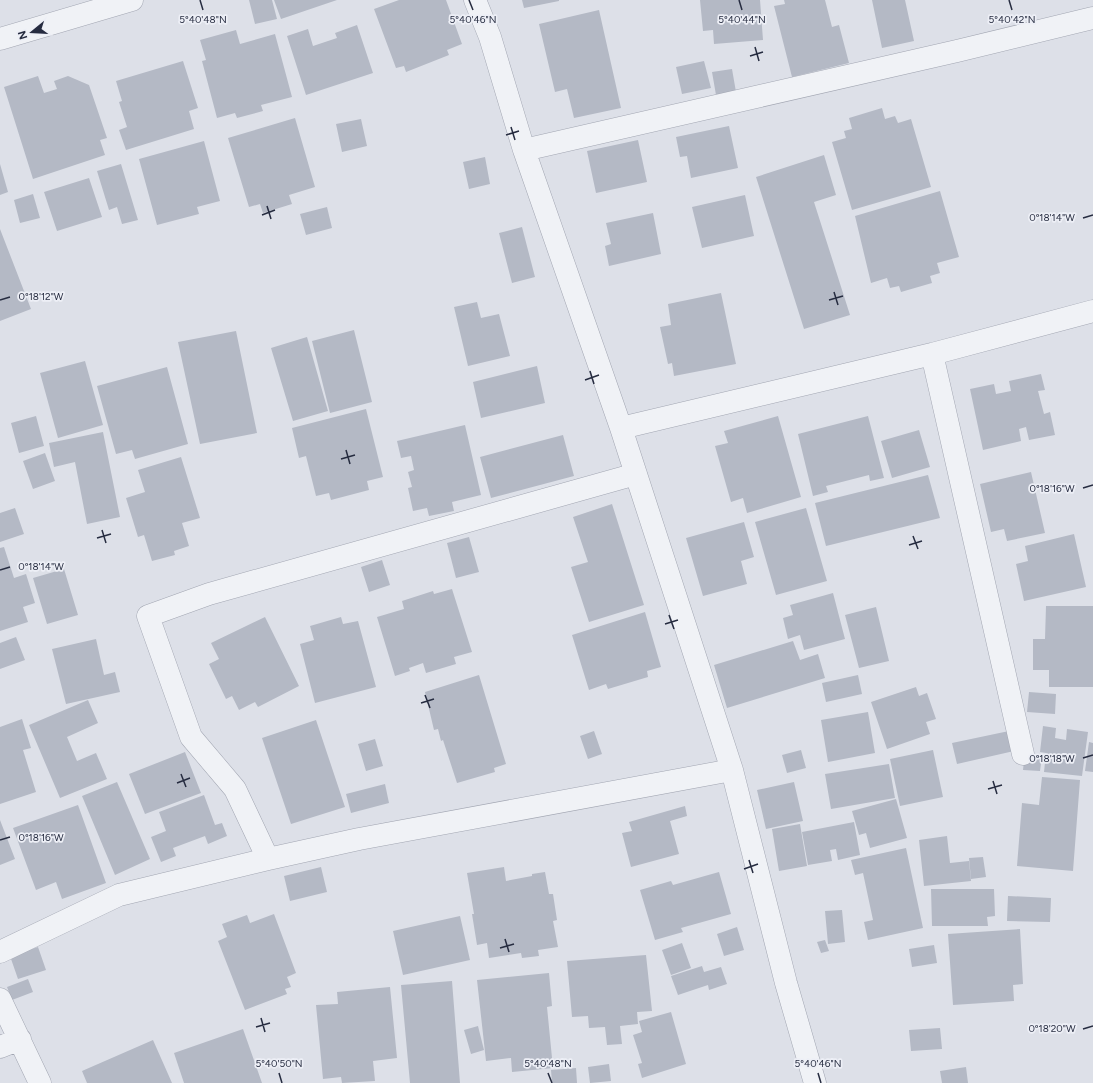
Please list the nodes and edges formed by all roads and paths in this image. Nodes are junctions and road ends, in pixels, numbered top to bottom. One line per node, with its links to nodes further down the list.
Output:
1 (132, 0): 4 (street)
2 (474, 0): 5 (street)
3 (1093, 18): 5 (street)
4 (0, 39)
5 (524, 150): 8 (street)
6 (1093, 311): 7 (street)
7 (932, 354): 8 (street); 10 (street)
8 (621, 428): 9 (street)
9 (636, 474): 11 (street); 12 (street)
10 (1023, 754)
11 (732, 770): 12 (street); 17 (street)
12 (268, 858): 13 (street)
13 (0, 952)
14 (0, 999): 15 (street)
15 (10, 1043): 16 (street)
16 (40, 1083)
17 (816, 1083)

